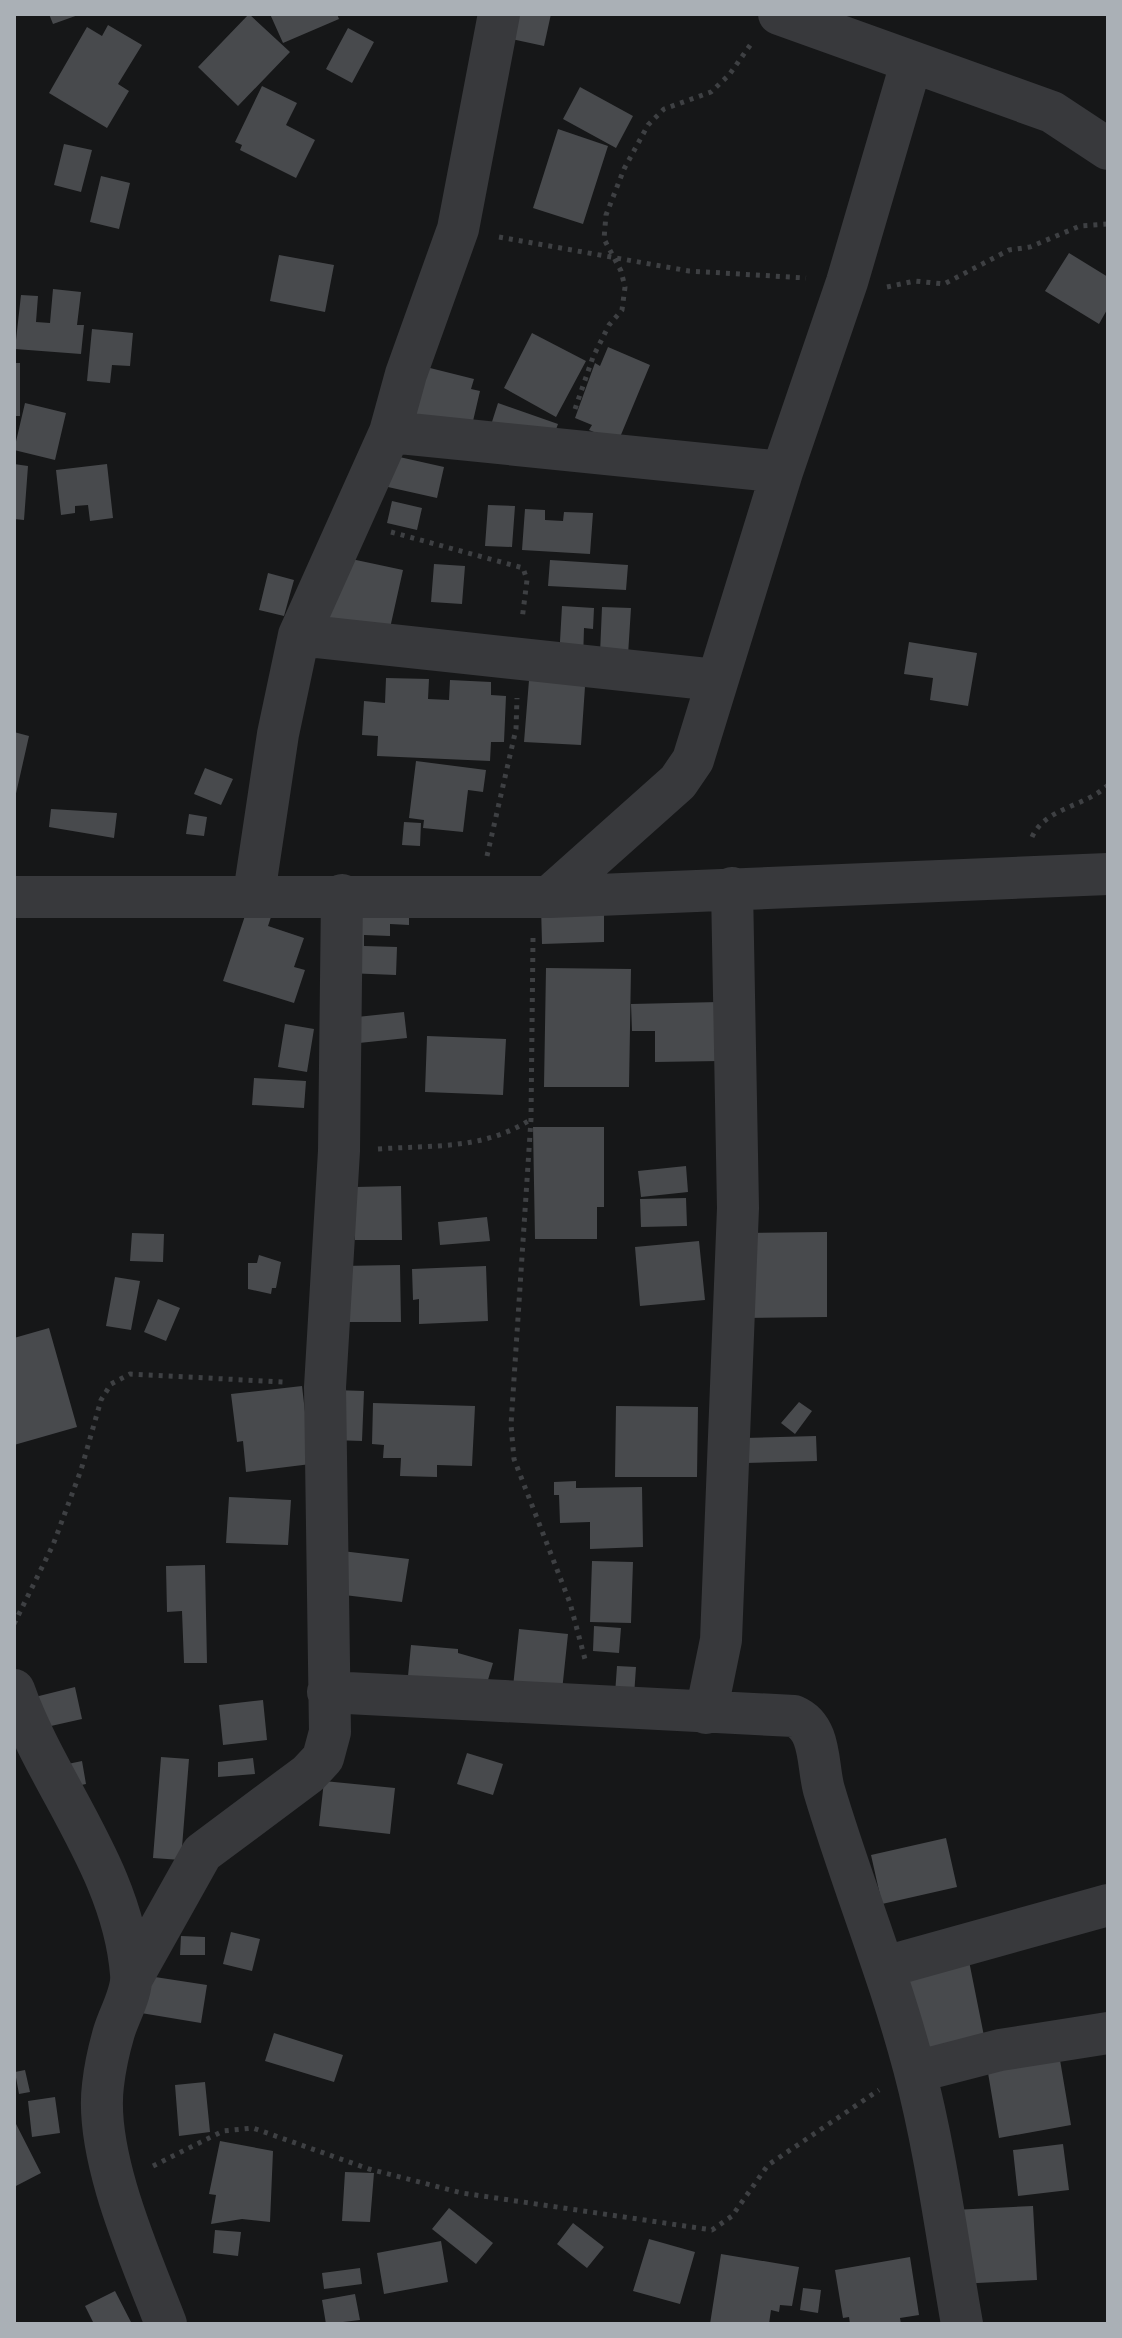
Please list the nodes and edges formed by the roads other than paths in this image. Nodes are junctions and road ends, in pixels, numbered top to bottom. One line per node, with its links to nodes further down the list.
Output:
1 (499, 14): 5 (street)
2 (783, 22): 3 (street)
3 (911, 64): 4 (street); 6 (street)
4 (1108, 149)
5 (390, 432): 6 (street); 7 (street)
6 (782, 472): 8 (street)
7 (299, 635): 8 (street); 11 (street)
8 (716, 680): 14 (street)
9 (1108, 874): 10 (street)
10 (732, 888): 14 (street); 16 (street)
11 (254, 894): 12 (street); 13 (street)
12 (342, 895): 14 (street); 15 (street)
13 (14, 897)
14 (541, 897)
15 (328, 1692): 16 (street); 20 (street)
16 (706, 1713): 19 (street)
17 (18, 1716): 20 (street)
18 (1108, 1905): 19 (street)
19 (885, 1967): 22 (street)
20 (132, 1978): 23 (street)
21 (1108, 2033): 22 (street)
22 (915, 2072): 24 (street)
23 (166, 2324)
24 (962, 2324)

